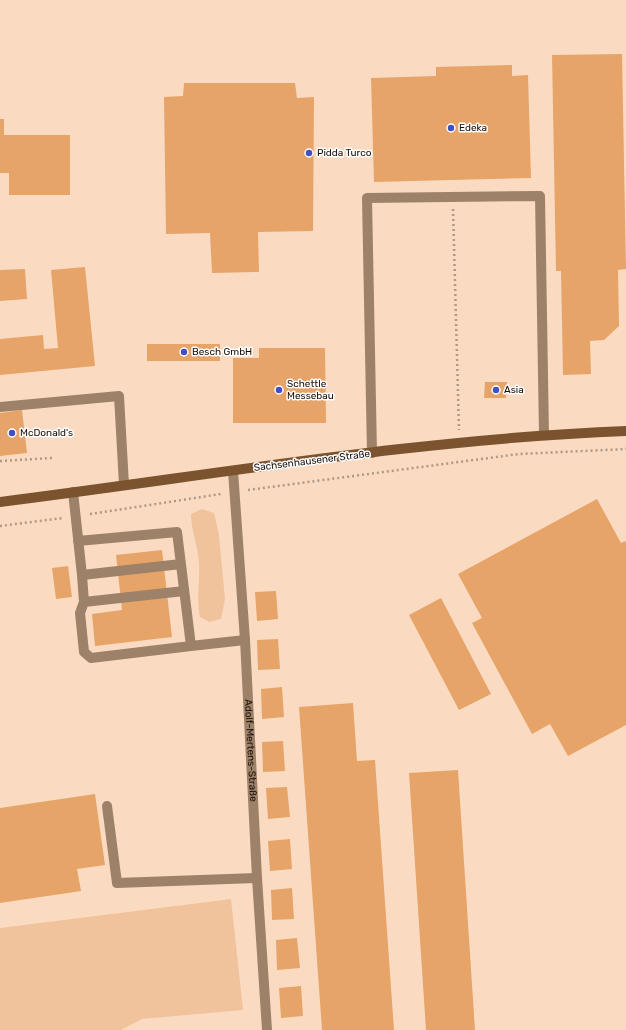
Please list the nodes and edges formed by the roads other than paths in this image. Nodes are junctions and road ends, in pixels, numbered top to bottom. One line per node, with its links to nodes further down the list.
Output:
1 (0, 407): 6 (street)
2 (626, 431): 3 (main road, Sachsenhausener Straße)
3 (544, 435): 4 (main road, Sachsenhausener Straße); 4 (street)
4 (372, 453): 5 (main road, Sachsenhausener Straße)
5 (233, 471): 6 (main road, Sachsenhausener Straße); 14 (street, Adolf-Mertens-Straße)
6 (124, 485): 7 (main road, Sachsenhausener Straße)
7 (73, 492): 8 (main road, Sachsenhausener Straße); 9 (street)
8 (0, 502)
9 (78, 541): 10 (street); 11 (street)
10 (181, 564): 11 (street); 12 (street)
11 (82, 575): 13 (street)
12 (184, 591): 13 (street); 15 (street)
13 (84, 602): 15 (street)
14 (245, 640): 15 (street); 17 (street, Adolf-Mertens-Straße)
15 (191, 646)
16 (107, 806): 17 (street)
17 (257, 878): 18 (street, Adolf-Mertens-Straße)
18 (267, 1030)

